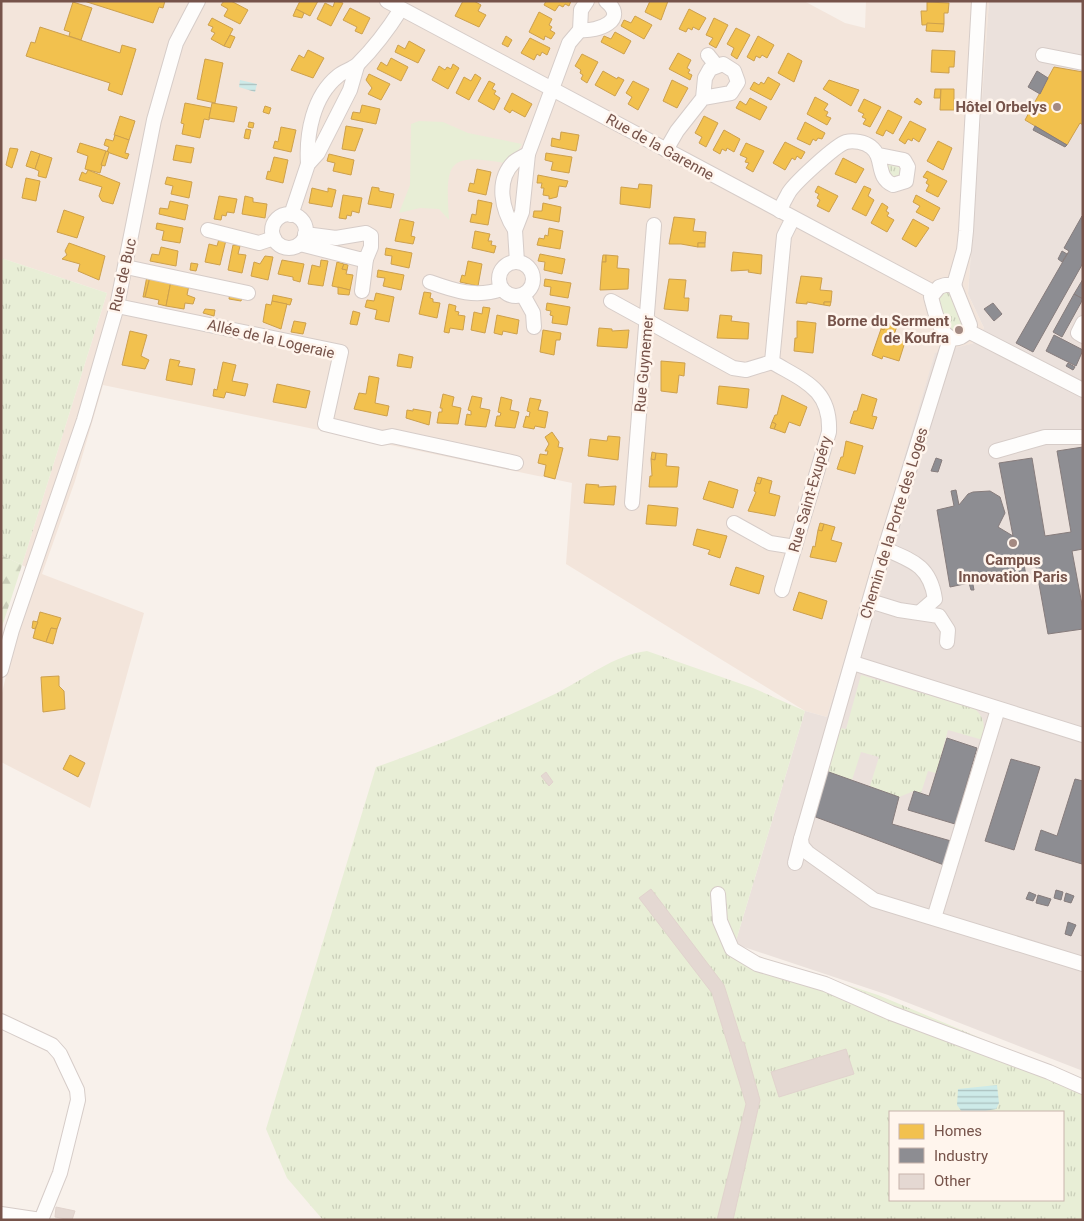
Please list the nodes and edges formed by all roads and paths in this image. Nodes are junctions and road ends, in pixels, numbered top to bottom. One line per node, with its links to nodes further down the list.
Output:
1 (198, 1): 27 (street, Rue de Buc)
2 (387, 1): 6 (street, Rue de la Garenne)
3 (587, 1): 7 (street)
4 (606, 1): 7 (street)
5 (979, 1): 29 (street)
6 (401, 9): 10 (street); 11 (street, Rue de la Garenne)
7 (580, 30): 11 (street)
8 (1043, 55): 9 (street)
9 (1083, 63)
10 (357, 66): 16 (street); 16 (street)
11 (553, 89): 13 (street, Rue de la Garenne); 14 (street)
12 (703, 98): 12 (street); 13 (street)
13 (666, 150): 17 (street, Rue de la Garenne)
14 (528, 154): 22 (street); 22 (street)
15 (879, 156): 17 (street)
16 (308, 164): 18 (street)
17 (780, 211): 19 (street, Rue de la Garenne)
18 (291, 215): 23 (street); 24 (street)
19 (792, 218): 32 (street, Rue de la Garenne); 43 (street)
20 (654, 225): 37 (street, Rue Guynemer)
21 (208, 230): 23 (street)
22 (515, 230): 26 (street)
23 (274, 238): 24 (street)
24 (303, 239): 25 (street); 25 (street)
25 (366, 259): 31 (street)
26 (517, 262): 30 (street); 34 (street)
27 (126, 267): 33 (street); 36 (street, Rue de Buc)
28 (430, 282): 30 (street)
29 (954, 285): 32 (street); 40 (street)
30 (502, 289): 34 (street)
31 (362, 291)
32 (933, 292): 42 (street)
33 (248, 293)
34 (523, 295): 39 (street)
35 (611, 301): 37 (street)
36 (117, 306): 47 (street, Allée de la Logeraie); 57 (street, Rue de Buc)
37 (648, 321): 43 (street); 48 (street, Rue Guynemer)
38 (1083, 323): 41 (street)
39 (534, 327)
40 (968, 331): 42 (street); 44 (street)
41 (1083, 336)
42 (950, 339): 51 (street, Chemin de la Porte des Loges)
43 (772, 362): 50 (street, Rue Saint-Exupéry)
44 (1083, 390)
45 (1083, 437): 46 (street)
46 (996, 451)
47 (516, 463)
48 (632, 503)
49 (734, 523): 50 (street)
50 (795, 547): 52 (street, Rue Saint-Exupéry)
51 (885, 548): 53 (street, Chemin de la Porte des Loges); 54 (street)
52 (782, 590)
53 (870, 601): 54 (street); 56 (street, Chemin de la Porte des Loges)
54 (920, 612): 55 (street)
55 (947, 642)
56 (853, 663): 58 (street); 60 (street, Chemin de la Porte des Loges)
57 (1, 670)
58 (998, 709): 59 (street); 63 (street)
59 (1083, 735)
60 (800, 839): 61 (street, Chemin de la Porte des Loges); 63 (street)
61 (794, 863)
62 (718, 894): 66 (street)
63 (934, 918): 64 (street)
64 (1083, 964)
65 (1, 1020): 67 (street)
66 (1083, 1087)
67 (1, 1214)

